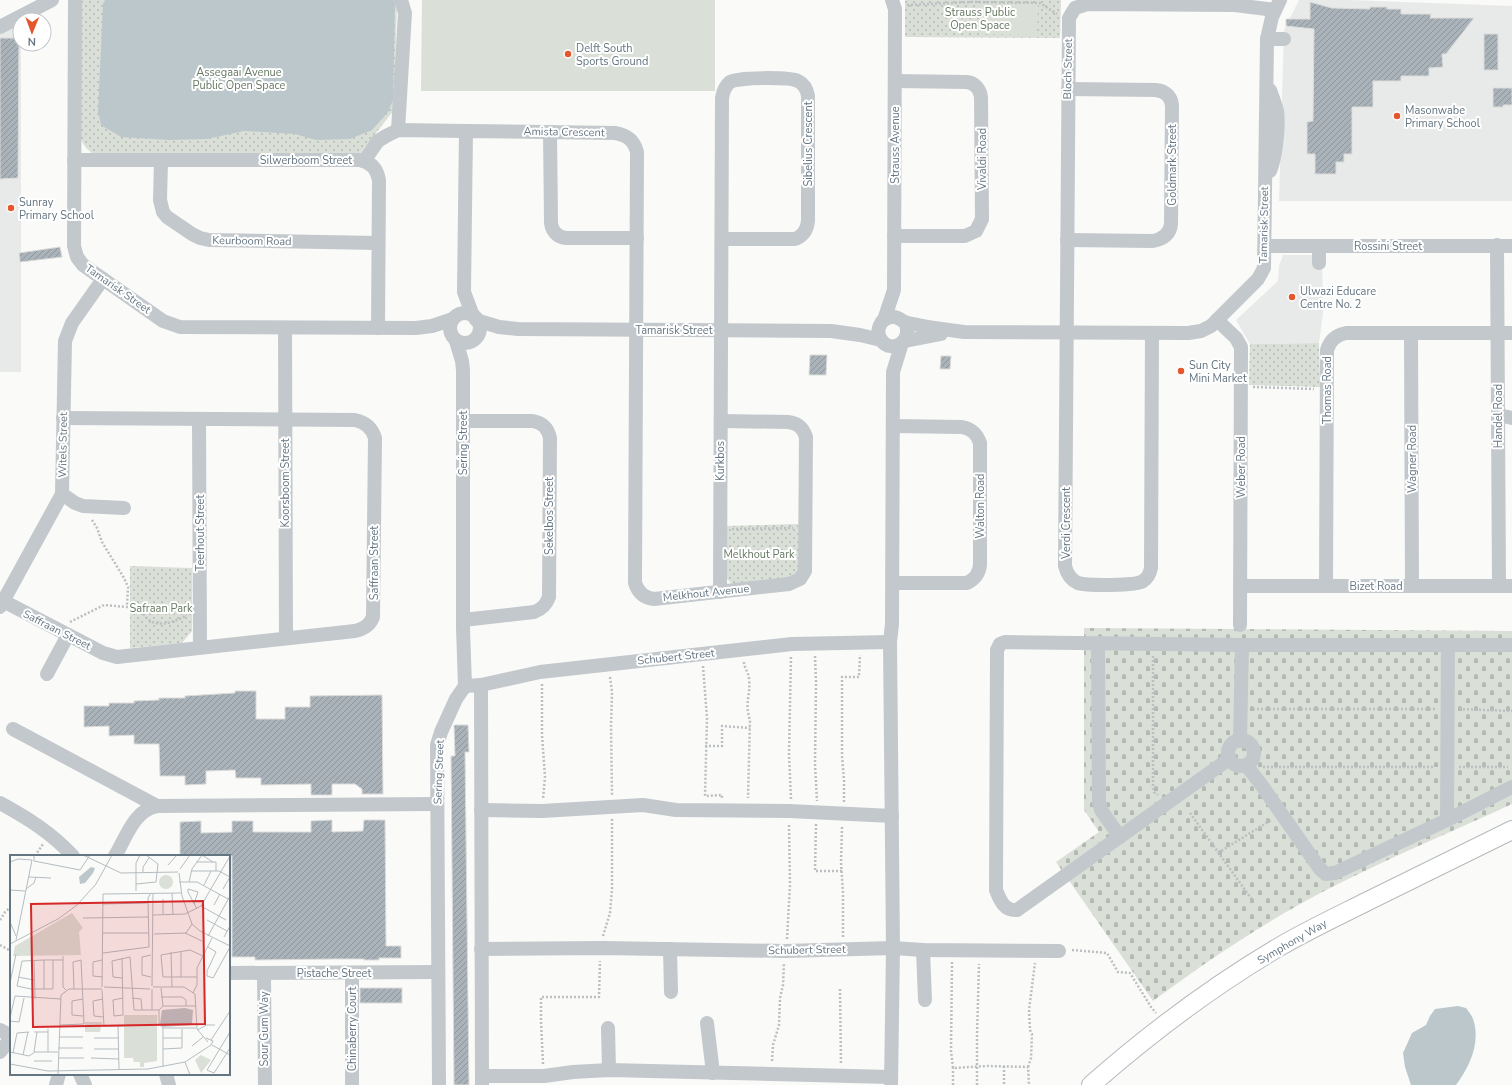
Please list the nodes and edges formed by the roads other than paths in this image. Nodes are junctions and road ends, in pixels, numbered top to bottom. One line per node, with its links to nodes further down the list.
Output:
1 (52, 0): 6 (street)
2 (75, 0): 14 (street, Tamarisk Street)
3 (401, 0): 11 (street)
4 (893, 3): 9 (street, Strauss Avenue)
5 (1277, 5): 7 (street, Tamarisk Street); 10 (street, Bloch Street)
6 (0, 27)
7 (1267, 39): 8 (street); 23 (street, Tamarisk Street)
8 (1284, 39)
9 (895, 81): 17 (street, Strauss Avenue); 17 (street, Vivaldi Road)
10 (1068, 89): 20 (street, Bloch Street); 20 (street, Goldmark Street)
11 (398, 130): 12 (street, Amista Crescent); 16 (street)
12 (466, 131): 13 (street, Amista Crescent); 29 (street)
13 (550, 132): 18 (street, Amista Crescent); 18 (street)
14 (74, 160): 15 (street, Silwerboom Street); 27 (street, Tamarisk Street)
15 (161, 160): 16 (street, Silwerboom Street); 21 (street, Keurboom Road)
16 (364, 161): 21 (street, Silwerboom Street)
17 (894, 236): 28 (street, Strauss Avenue)
18 (637, 238): 39 (street, Amista Crescent)
19 (722, 239): 19 (street, Sibelius Crescent); 40 (street, Sibelius Crescent)
20 (1067, 240): 43 (street, Bloch Street)
21 (378, 243): 36 (street, Silwerboom Street)
22 (1497, 245): 24 (street, Rossini Street); 25 (street, Rossini Street); 46 (street, Handel Road)
23 (1265, 246): 24 (street, Rossini Street); 32 (street, Tamarisk Street)
24 (1319, 246): 26 (street)
25 (1512, 246)
26 (1319, 263)
27 (103, 279): 35 (street, Tamarisk Street); 55 (street, Witels Street)
28 (894, 290): 33 (street, Strauss Avenue); 34 (street, Strauss Avenue)
29 (464, 292): 30 (street); 31 (street)
30 (455, 318): 31 (street); 37 (street, Tamarisk Street); 48 (street)
31 (475, 318): 38 (street, Tamarisk Street); 49 (street)
32 (1216, 320): 44 (street, Tamarisk Street); 65 (street, Weber Road)
33 (883, 321): 34 (street); 41 (street, Tamarisk Street); 50 (street)
34 (904, 321): 42 (street, Tamarisk Street); 51 (street)
35 (285, 328): 36 (street, Tamarisk Street); 58 (street, Koorsboom Street)
36 (378, 328): 37 (street, Tamarisk Street)
37 (416, 328): 48 (street, Tamarisk Street)
38 (518, 329): 39 (street, Tamarisk Street); 49 (street, Tamarisk Street)
39 (637, 330): 40 (street, Tamarisk Street); 69 (street, Melkhout Avenue)
40 (721, 331): 41 (street, Tamarisk Street); 60 (street, Kurkbos)
41 (831, 331): 50 (street, Tamarisk Street)
42 (964, 332): 43 (street, Tamarisk Street); 51 (street, Tamarisk Street)
43 (1066, 332): 44 (street, Tamarisk Street); 44 (street, Verdi Crescent)
44 (1152, 333)
45 (1411, 333): 46 (street, Thomas Road); 66 (street, Thomas Road); 67 (street, Wagner Road)
46 (1498, 333): 47 (street); 54 (street, Handel Road)
47 (1512, 333)
48 (454, 339): 49 (street); 52 (street, Sering Street)
49 (475, 340): 52 (street, Sering Street)
50 (882, 341): 51 (street); 53 (street)
51 (903, 342): 53 (street)
52 (463, 370): 59 (street, Sering Street)
53 (893, 372): 61 (street)
54 (1498, 415): 56 (street); 68 (street, Handel Road)
55 (63, 418): 57 (street, Saffraan Street); 62 (street, Witels Street)
56 (1512, 418)
57 (199, 419): 58 (street, Saffraan Street); 80 (street, Teerhout Street)
58 (285, 419): 74 (street, Koorsboom Street); 74 (street, Saffraan Street)
59 (463, 421): 71 (street, Sering Street); 71 (street, Sekelbos Street)
60 (721, 421): 69 (street, Kurkbos); 69 (street, Melkhout Avenue)
61 (893, 426): 64 (street); 64 (street, Walton Road)
62 (62, 494): 63 (street); 70 (street, Witels Street)
63 (124, 508)
64 (893, 583): 75 (street)
65 (1240, 586): 66 (street, Bizet Road); 72 (street, Weber Road)
66 (1326, 586): 67 (street, Bizet Road)
67 (1412, 586): 68 (street, Bizet Road)
68 (1505, 586)
69 (720, 592)
70 (1, 604): 73 (street, Saffraan Street)
71 (463, 620): 83 (street, Sering Street)
72 (1240, 625)
73 (63, 633): 80 (street, Saffraan Street); 81 (street)
74 (286, 638): 80 (street, Saffraan Street)
75 (890, 642): 82 (street, Schubert Street); 93 (street)
76 (1098, 643): 77 (street); 96 (street); 96 (street)
77 (1242, 645): 78 (street); 85 (street)
78 (1448, 645): 79 (street); 94 (street)
79 (1512, 645)
80 (200, 647)
81 (48, 674)
82 (481, 685): 83 (street, Schubert Street); 92 (street)
83 (465, 686): 90 (street, Sering Street)
84 (13, 729): 91 (street)
85 (1240, 741): 86 (street); 87 (street)
86 (1229, 759): 87 (street); 96 (street)
87 (1247, 767): 94 (street)
88 (1512, 788): 94 (street)
89 (0, 803): 97 (street)
90 (437, 804): 91 (street); 104 (street, Sering Street)
91 (157, 806): 98 (street)
92 (481, 810): 93 (street); 100 (street)
93 (892, 816): 99 (street)
94 (1447, 820)
95 (1512, 830): 129 (main road, Symphony Way)
96 (1120, 837)
97 (72, 855)
98 (116, 855)
99 (893, 948): 101 (street, Schubert Street); 102 (street, Schubert Street); 122 (street)
100 (481, 949): 101 (street, Schubert Street); 121 (street)
101 (670, 949): 108 (street)
102 (923, 950): 103 (street, Schubert Street); 109 (street)
103 (1059, 950)
104 (438, 972): 107 (street, Pistache Street); 128 (street, Sering Street)
105 (230, 973): 106 (street, Pistache Street)
106 (264, 973): 107 (street, Pistache Street); 126 (street, Sour Gum Way)
107 (352, 973): 127 (street, Chinaberry Court)
108 (671, 992)
109 (925, 1000)
110 (707, 1023): 117 (street)
111 (608, 1028): 116 (street)
112 (0, 1030): 113 (street)
113 (10, 1036)
114 (10, 1038): 115 (street)
115 (0, 1052)
116 (609, 1070): 117 (street); 121 (street)
117 (713, 1073): 122 (street)
118 (59, 1075): 123 (street)
119 (80, 1075): 124 (street)
120 (166, 1075): 125 (street)
121 (482, 1081)
122 (891, 1081)
123 (56, 1085)
124 (85, 1085)
125 (169, 1085)
126 (265, 1085)
127 (352, 1085)
128 (439, 1085)
129 (1091, 1085)

